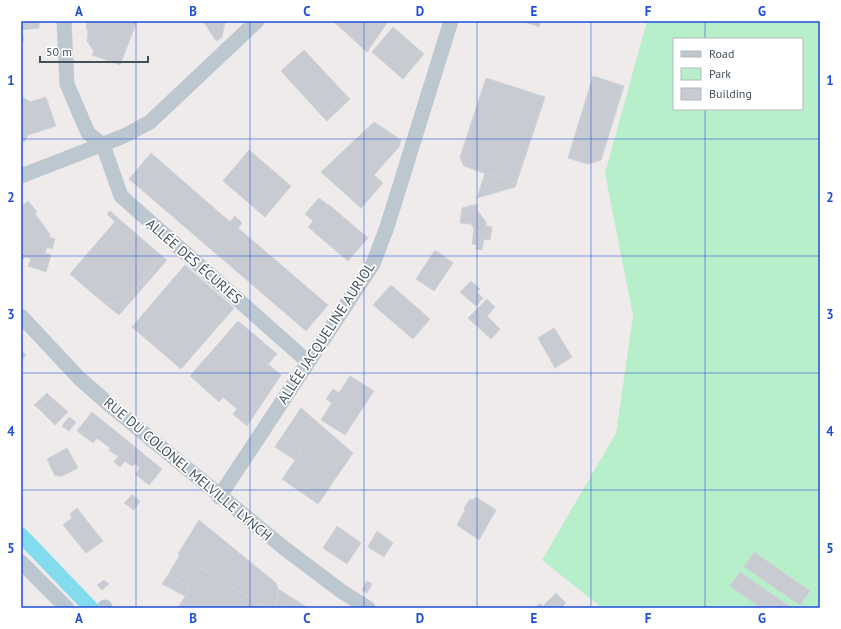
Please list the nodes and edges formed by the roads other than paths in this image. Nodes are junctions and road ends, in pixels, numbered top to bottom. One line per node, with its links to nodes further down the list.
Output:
1 (64, 21): 4 (street)
2 (257, 21): 4 (street)
3 (451, 21): 7 (street, ALLÉE JACQUELINE AURIOL)
4 (103, 145): 5 (street); 7 (street, ALLÉE DES ÉCURIES)
5 (21, 176)
6 (21, 316): 8 (street, RUE DU COLONEL MELVILLE LYNCH)
7 (307, 361): 8 (street, ALLÉE JACQUELINE AURIOL)
8 (219, 497): 11 (street, RUE DU COLONEL MELVILLE LYNCH)
9 (21, 562): 10 (street)
10 (67, 608)
11 (368, 608)

